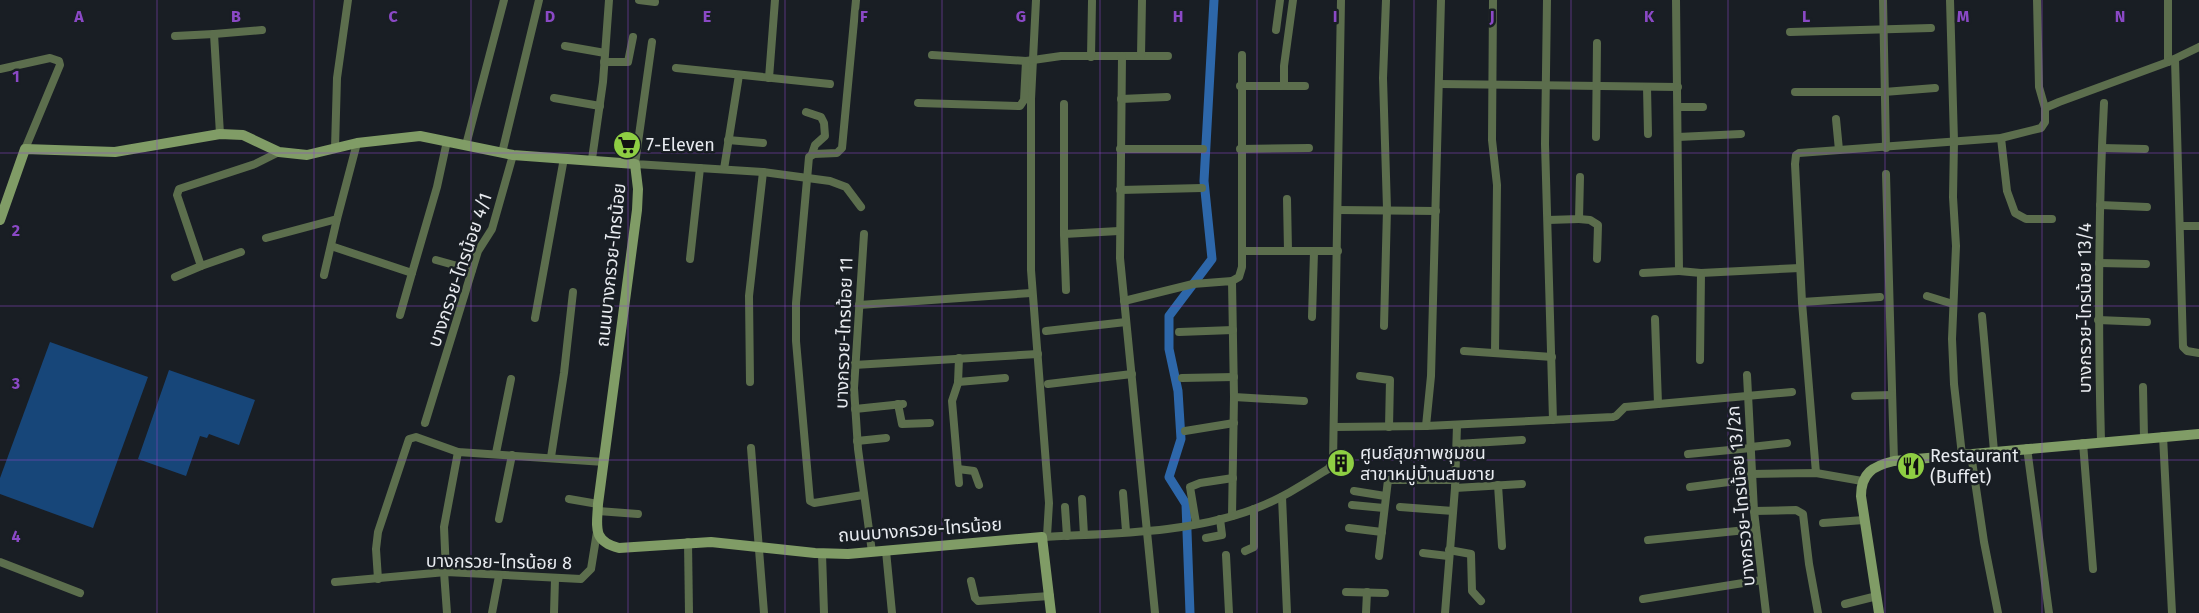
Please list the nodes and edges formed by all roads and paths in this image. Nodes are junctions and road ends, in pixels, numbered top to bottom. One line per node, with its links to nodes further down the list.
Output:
1 (348, 0): 86 (street)
2 (504, 0): 85 (street)
3 (539, 0): 97 (street)
4 (609, 0): 42 (street)
5 (639, 0): 22 (street)
6 (775, 0): 48 (street)
7 (856, 0): 98 (street)
8 (1036, 0): 43 (street)
9 (1142, 0): 39 (street)
10 (1280, 0): 26 (street)
11 (1293, 0): 53 (street)
12 (1341, 0): 117 (street)
13 (1386, 0): 116 (street)
14 (1441, 0): 50 (street)
15 (1493, 0): 51 (street)
16 (1548, 0): 55 (street)
17 (1676, 0): 58 (street)
18 (1883, 0): 27 (street)
19 (1950, 0): 82 (street)
20 (2037, 0): 71 (street)
21 (2168, 0): 44 (street)
22 (655, 2)
23 (1092, 2): 41 (street)
24 (1931, 28): 27 (street)
25 (262, 30): 29 (street)
26 (1276, 30)
27 (1883, 31): 28 (street); 61 (street)
28 (1790, 32)
29 (214, 34): 30 (street); 74 (street)
30 (175, 36)
31 (633, 37): 42 (street)
32 (652, 42): 102 (street)
33 (1597, 43): 56 (street)
34 (565, 46): 42 (street)
35 (2199, 47): 44 (street)
36 (1242, 54): 52 (street)
37 (932, 55): 43 (street)
38 (1122, 56): 39 (street); 41 (street); 64 (street)
39 (1141, 56): 40 (street)
40 (1168, 56)
41 (1091, 57): 43 (street)
42 (605, 58): 68 (street)
43 (1034, 60): 65 (street); 153 (street)
44 (2172, 61): 71 (street); 124 (street)
45 (676, 68): 47 (street)
46 (0, 69): 90 (street)
47 (739, 75): 48 (street); 80 (street)
48 (769, 78): 49 (street)
49 (830, 84)
50 (1439, 84): 51 (street); 118 (street)
51 (1493, 85): 55 (street); 173 (street)
52 (1240, 86): 53 (street); 93 (street)
53 (1284, 86): 54 (street)
54 (1305, 86)
55 (1546, 86): 56 (street); 123 (street)
56 (1597, 87): 57 (street); 77 (street)
57 (1647, 87): 58 (street); 75 (street)
58 (1678, 87): 69 (street)
59 (1935, 88): 61 (street)
60 (1795, 92): 61 (street)
61 (1884, 92): 88 (street)
62 (1167, 97): 64 (street)
63 (554, 98): 68 (street)
64 (1120, 99): 91 (street)
65 (918, 103)
66 (2104, 103): 89 (street, บางกรวย-ไทรน้อย 13/4)
67 (1064, 104): 128 (street)
68 (600, 106): 101 (street)
69 (1678, 107): 70 (street); 78 (street)
70 (1703, 107)
71 (2046, 108): 79 (street)
72 (806, 112): 98 (street)
73 (1836, 119): 95 (street)
74 (220, 134): 90 (main road, ถนนบางกรวย-ไทรน้อย); 96 (main road, ถนนบางกรวย-ไทรน้อย)
75 (1648, 134)
76 (1741, 134): 78 (street)
77 (1596, 137)
78 (1678, 137): 144 (street)
79 (2002, 138): 82 (street); 121 (street)
80 (728, 140): 84 (street); 104 (street)
81 (447, 141): 83 (main road, ถนนบางกรวย-ไทรน้อย); 85 (main road, ถนนบางกรวย-ไทรน้อย); 145 (street)
82 (1954, 141): 88 (street); 158 (street)
83 (357, 143): 86 (main road, ถนนบางกรวย-ไทรน้อย); 122 (street)
84 (763, 143)
85 (466, 145): 97 (main road, ถนนบางกรวย-ไทรน้อย)
86 (335, 148): 96 (main road, ถนนบางกรวย-ไทรน้อย)
87 (1309, 148): 93 (street)
88 (1886, 148): 95 (street)
89 (2102, 148): 94 (street); 113 (street, บางกรวย-ไทรน้อย 13/4)
90 (25, 149): 119 (main road)
91 (1120, 149): 92 (street); 110 (street)
92 (1203, 149)
93 (1240, 149): 131 (street)
94 (2145, 149)
95 (1839, 150): 142 (street)
96 (279, 152): 141 (street)
97 (502, 153): 99 (main road, ถนนบางกรวย-ไทรน้อย)
98 (812, 154): 107 (street)
99 (513, 155): 100 (main road, ถนนบางกรวย-ไทรน้อย); 143 (street, บางกรวย-ไทรน้อย 4/1)
100 (564, 158): 101 (main road, ถนนบางกรวย-ไทรน้อย); 163 (street)
101 (592, 159): 102 (main road, ถนนบางกรวย-ไทรน้อย)
102 (635, 164): 103 (street); 229 (main road, ถนนบางกรวย-ไทรน้อย)
103 (700, 168): 104 (street); 138 (street)
104 (724, 169): 105 (street)
105 (763, 172): 107 (street); 187 (street)
106 (1886, 174): 192 (street)
107 (807, 177): 114 (street); 244 (street)
108 (1580, 177): 120 (street)
109 (1202, 188): 110 (street)
110 (1120, 190): 126 (street)
111 (1287, 199): 132 (street)
112 (0, 202): 119 (street)
113 (2100, 205): 115 (street); 139 (street, บางกรวย-ไทรน้อย 13/4)
114 (862, 207)
115 (2147, 207)
116 (1387, 209): 117 (street); 118 (street); 168 (street)
117 (1338, 210): 133 (street)
118 (1436, 211): 204 (street)
119 (2, 216)
120 (1579, 219): 123 (street); 136 (street)
121 (2052, 219)
122 (338, 220): 129 (street); 130 (street)
123 (1548, 220): 176 (street)
124 (2180, 226): 125 (street); 174 (street)
125 (2199, 226)
126 (1119, 231): 128 (street); 156 (street)
127 (864, 234): 159 (street, บางกรวย-ไทรน้อย 11)
128 (1064, 234): 151 (street)
129 (266, 238)
130 (331, 246): 145 (street); 148 (street)
131 (1242, 251): 132 (street); 150 (street)
132 (1288, 251): 135 (street)
133 (1338, 251): 135 (street); 205 (street)
134 (241, 252): 141 (street)
135 (1314, 252): 162 (street)
136 (1597, 259)
137 (436, 260): 143 (street)
138 (690, 260)
139 (2099, 263): 140 (street); 165 (street, บางกรวย-ไทรน้อย 13/4)
140 (2146, 264)
141 (202, 266): 149 (street)
142 (1800, 268): 147 (street); 157 (street)
143 (472, 270): 200 (street, บางกรวย-ไทรน้อย 4/1)
144 (1678, 271): 146 (street); 147 (street)
145 (412, 273): 160 (street)
146 (1643, 273)
147 (1701, 273): 178 (street)
148 (324, 275)
149 (175, 277)
150 (1232, 281): 156 (street); 169 (street)
151 (1066, 290)
152 (572, 292): 227 (street)
153 (1031, 293): 159 (street); 175 (street)
154 (1927, 296): 158 (street)
155 (1880, 297): 157 (street)
156 (1124, 301): 166 (street)
157 (1802, 302): 231 (street)
158 (1953, 304): 225 (street)
159 (859, 305): 179 (street, บางกรวย-ไทรน้อย 11)
160 (400, 315)
161 (1982, 316): 221 (street)
162 (1312, 317)
163 (535, 318)
164 (1655, 319): 197 (street)
165 (2098, 320): 167 (street); 214 (street, บางกรวย-ไทรน้อย 13/4)
166 (1126, 322): 170 (street); 180 (street)
167 (2147, 322)
168 (1384, 326)
169 (1233, 330): 171 (street); 183 (street)
170 (1046, 331)
171 (1178, 332)
172 (1464, 351): 173 (street)
173 (1495, 353): 176 (street)
174 (2199, 353)
175 (1038, 354): 177 (street); 271 (street)
176 (1552, 357): 199 (street)
177 (959, 358): 179 (street); 188 (street)
178 (1700, 360)
179 (854, 365): 198 (street, บางกรวย-ไทรน้อย 11)
180 (1132, 374): 189 (street); 266 (street)
181 (1360, 376): 206 (street)
182 (1747, 376): 193 (street, บางกรวย-ไทรน้อย 13/2ก)
183 (1234, 377): 186 (street); 195 (street)
184 (511, 378): 223 (street)
185 (1005, 378): 188 (street)
186 (1182, 378)
187 (750, 382)
188 (958, 382): 230 (street)
189 (1048, 384)
190 (2143, 387): 211 (street)
191 (1792, 392): 193 (street)
192 (1892, 395): 194 (street); 228 (street)
193 (1748, 396): 197 (street); 218 (street, บางกรวย-ไทรน้อย 13/2ก)
194 (1855, 396)
195 (1234, 397): 196 (street); 202 (street)
196 (1304, 401)
197 (1658, 404): 199 (street)
198 (855, 409): 201 (street); 213 (street, บางกรวย-ไทรน้อย 11)
199 (1553, 420): 203 (street)
200 (425, 423)
201 (930, 423)
202 (1234, 423): 207 (street); 233 (street)
203 (1457, 425): 204 (street); 217 (street)
204 (1426, 426): 206 (street)
205 (1335, 427): 206 (street); 246 (street)
206 (1389, 428)
207 (1185, 431)
208 (2199, 434): 209 (main road)
209 (2163, 436): 211 (main road); 322 (street)
210 (886, 438): 213 (street)
211 (2144, 438): 214 (main road)
212 (1522, 440): 217 (street)
213 (857, 441): 244 (street, บางกรวย-ไทรน้อย 11)
214 (2101, 442): 216 (main road)
215 (1787, 443): 218 (street)
216 (2083, 443): 220 (main road); 287 (street)
217 (1457, 444): 234 (street)
218 (1751, 447): 224 (street); 232 (street, บางกรวย-ไทรน้อย 13/2ก)
219 (751, 448): 277 (street)
220 (2027, 448): 221 (main road); 321 (street)
221 (1994, 451): 225 (main road)
222 (458, 452): 223 (street); 288 (street); 290 (street)
223 (496, 453): 226 (street)
224 (1688, 454)
225 (1967, 454): 228 (main road); 320 (street)
226 (512, 455): 227 (street); 259 (street)
227 (551, 456): 229 (street)
228 (1894, 461): 235 (main road)
229 (604, 462): 251 (main road, ถนนบางกรวย-ไทรน้อย)
230 (958, 469): 236 (street); 238 (street)
231 (1816, 473): 232 (street); 235 (street)
232 (1752, 476): 240 (street); 256 (street, บางกรวย-ไทรน้อย 13/2ก)
233 (1233, 478): 258 (street); 263 (street)
234 (1456, 480): 241 (street); 245 (street)
235 (1862, 481): 261 (main road)
236 (959, 483)
237 (1522, 484): 239 (street)
238 (979, 485)
239 (1498, 485): 241 (street); 276 (street)
240 (1690, 487)
241 (1455, 488): 255 (street)
242 (1354, 491): 245 (street)
243 (1122, 493): 267 (street)
244 (863, 495): 280 (street, บางกรวย-ไทรน้อย 11)
245 (1385, 496): 252 (street)
246 (1282, 497): 254 (street); 314 (street)
247 (569, 499): 251 (street)
248 (1082, 499): 270 (street)
249 (1352, 505): 252 (street)
250 (1065, 507): 272 (street)
251 (598, 508): 257 (street); 268 (main road, ถนนบางกรวย-ไทรน้อย)
252 (1384, 508): 269 (street)
253 (1400, 508): 255 (street)
254 (1254, 509): 258 (street); 279 (street)
255 (1453, 510): 282 (street)
256 (1754, 511): 265 (street, บางกรวย-ไทรน้อย 13/2ก); 318 (street)
257 (638, 514)
258 (1232, 516): 260 (street)
259 (499, 519)
260 (1220, 519): 263 (street); 273 (street)
261 (1864, 520): 262 (street); 300 (main road)
262 (1823, 523)
263 (1194, 524): 266 (street)
264 (1349, 528): 269 (street)
265 (1756, 529): 274 (street); 293 (street, บางกรวย-ไทรน้อย 13/2ก)
266 (1148, 530): 267 (street); 312 (street)
267 (1126, 531): 270 (street)
268 (597, 532): 275 (main road, ถนนบางกรวย-ไทรน้อย); 291 (street, บางกรวย-ไทรน้อย 8)
269 (1382, 532): 285 (street)
270 (1084, 534): 272 (street)
271 (1049, 536): 272 (street); 278 (main road, ถนนบางกรวย-ไทรน้อย); 299 (main road)
272 (1067, 536)
273 (1206, 538)
274 (1648, 540)
275 (688, 542): 277 (main road, ถนนบางกรวย-ไทรน้อย); 307 (street)
276 (1502, 546)
277 (758, 547): 283 (main road, ถนนบางกรวย-ไทรน้อย); 308 (street)
278 (886, 551): 280 (main road, ถนนบางกรวย-ไทรน้อย); 310 (street)
279 (1245, 551)
280 (872, 552): 283 (main road, ถนนบางกรวย-ไทรน้อย)
281 (1423, 553): 282 (street)
282 (1448, 553): 302 (street); 316 (street)
283 (822, 554): 309 (street)
284 (1226, 555): 313 (street)
285 (1380, 556)
286 (0, 562): 297 (street)
287 (2093, 569)
288 (445, 572): 289 (street, บางกรวย-ไทรน้อย 8); 290 (street, บางกรวย-ไทรน้อย 8); 304 (street)
289 (499, 576): 291 (street, บางกรวย-ไทรน้อย 8); 305 (street)
290 (378, 579): 294 (street, บางกรวย-ไทรน้อย 8)
291 (555, 579): 306 (street)
292 (971, 580): 299 (street)
293 (1762, 580): 301 (street); 317 (street, บางกรวย-ไทรน้อย 13/2ก)
294 (335, 582)
295 (1346, 592): 296 (street)
296 (1367, 592): 298 (street); 315 (street)
297 (80, 593)
298 (1385, 593)
299 (1050, 596): 311 (main road)
300 (1876, 596): 303 (street); 319 (main road)
301 (1643, 599)
302 (1481, 601)
303 (1845, 604)
304 (447, 613)
305 (492, 613)
306 (554, 613)
307 (688, 613)
308 (764, 613)
309 (824, 613)
310 (892, 613)
311 (1051, 613)
312 (1155, 613)
313 (1229, 613)
314 (1287, 613)
315 (1366, 613)
316 (1445, 613)
317 (1766, 613)
318 (1818, 613)
319 (1879, 613)
320 (1998, 613)
321 (2049, 613)
322 (2172, 613)

